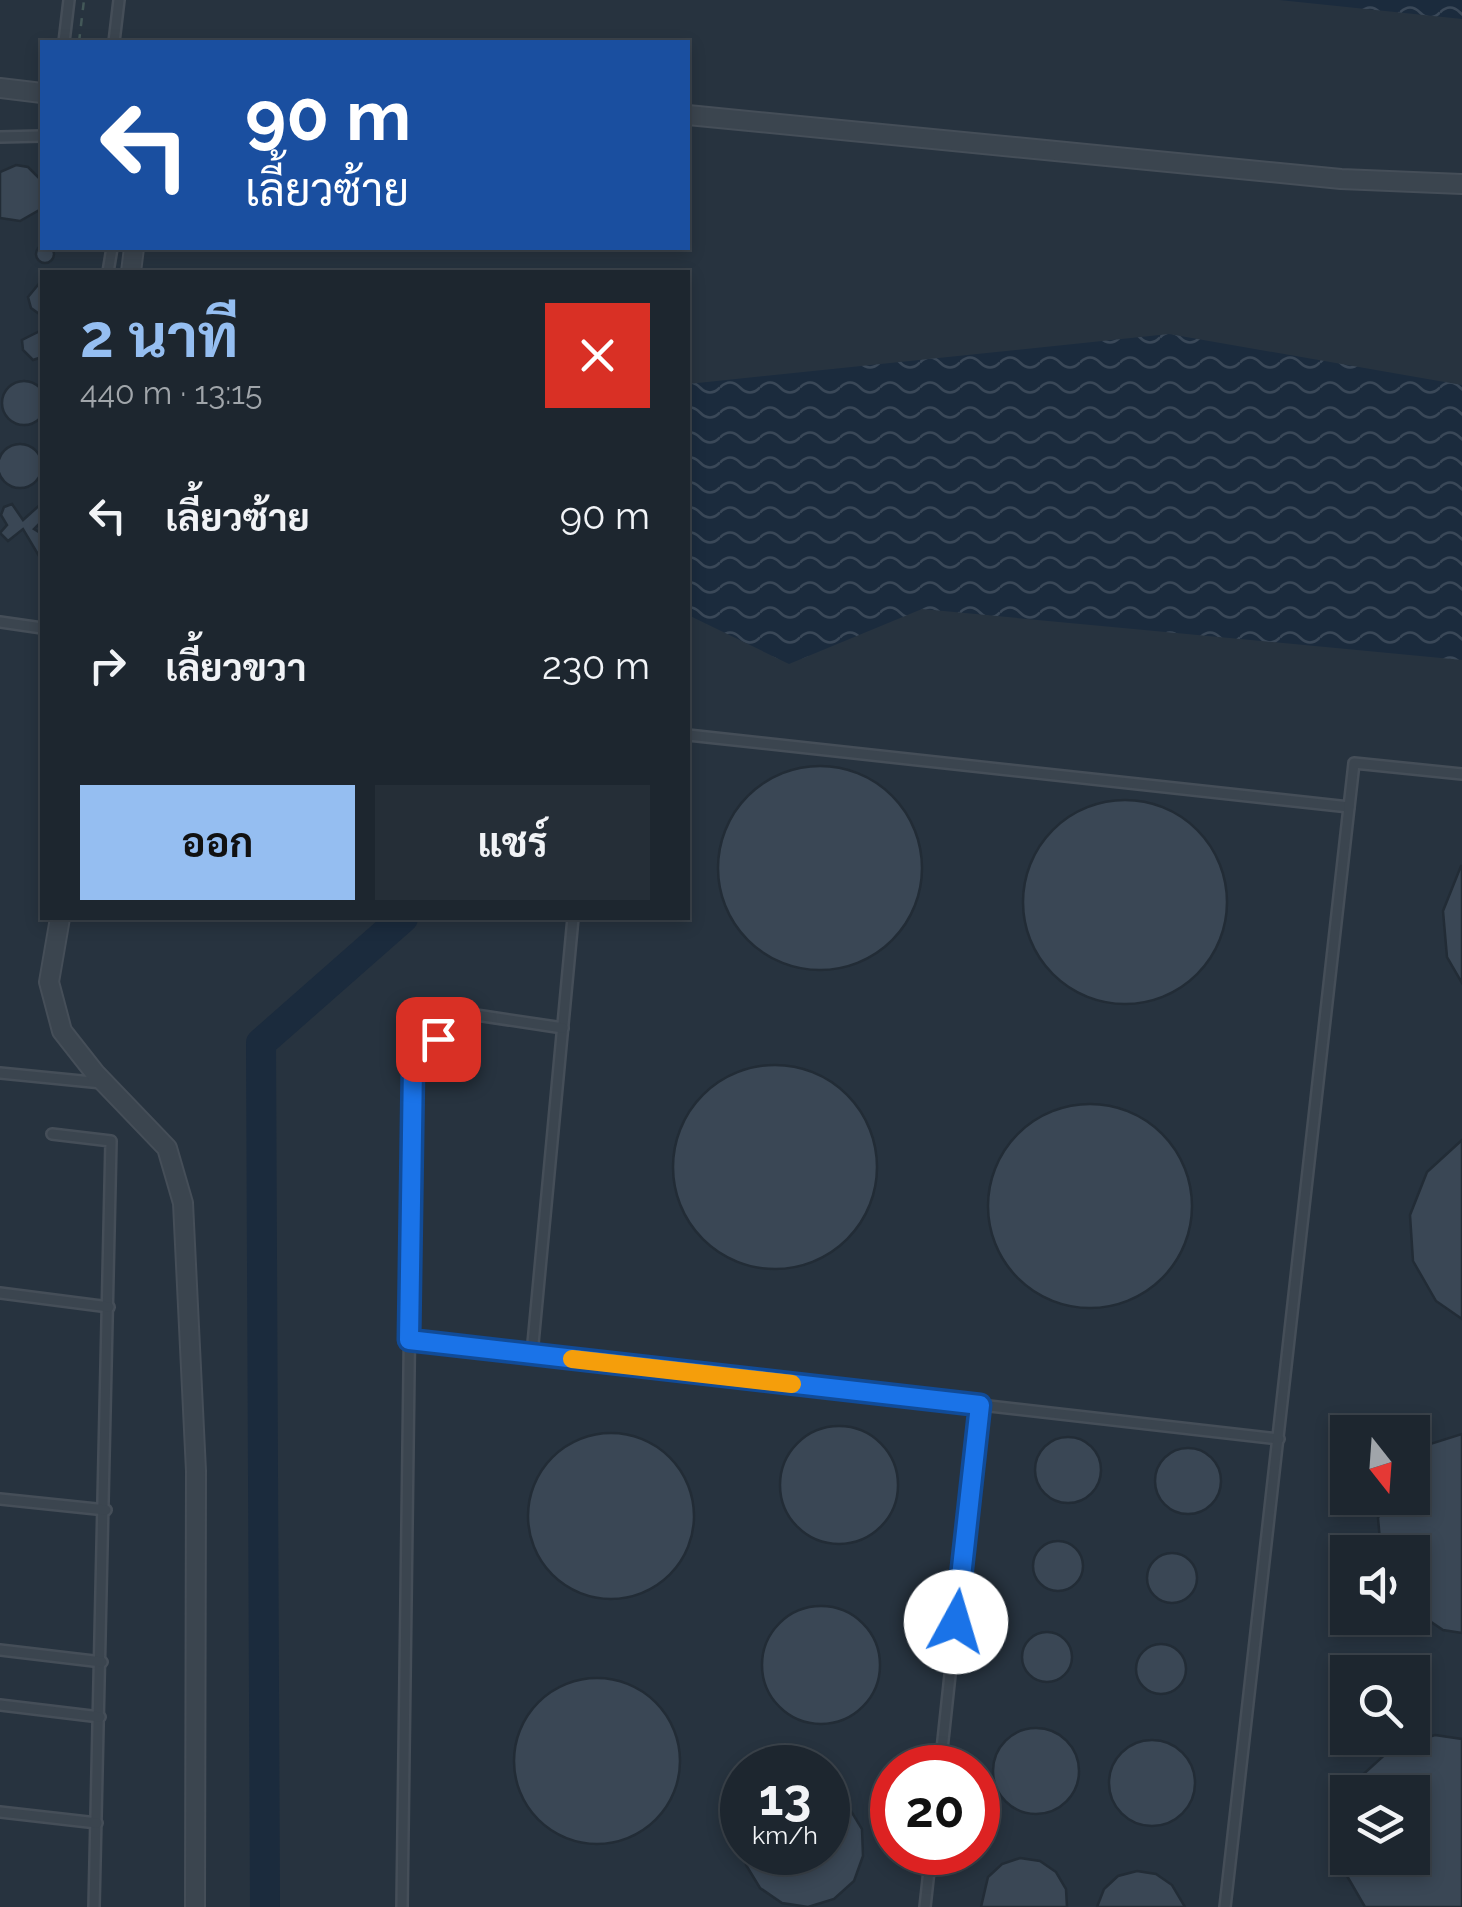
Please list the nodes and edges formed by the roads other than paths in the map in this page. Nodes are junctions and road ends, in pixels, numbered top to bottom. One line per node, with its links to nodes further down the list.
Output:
1 (69, 0): 3 (lane)
2 (119, 0): 4 (lane)
3 (64, 40)
4 (114, 40)
5 (0, 88): 6 (street)
6 (40, 93)
7 (690, 115): 10 (street)
8 (40, 136): 9 (lane)
9 (0, 137)
10 (1462, 184)
11 (0, 622): 12 (lane)
12 (40, 628)
13 (690, 736): 15 (lane)
14 (1462, 774): 15 (lane)
15 (1349, 806): 27 (lane)
16 (60, 920): 20 (street)
17 (574, 920): 18 (lane)
18 (563, 1028): 24 (lane); 25 (lane)
19 (0, 1073): 20 (lane)
20 (105, 1084): 39 (street)
21 (52, 1134): 23 (lane)
22 (0, 1292): 23 (lane)
23 (109, 1307): 29 (lane)
24 (409, 1340): 25 (lane); 40 (lane)
25 (532, 1354): 26 (lane)
26 (980, 1405): 27 (lane); 34 (lane)
27 (1279, 1438): 42 (lane)
28 (0, 1499): 29 (lane)
29 (106, 1510): 31 (lane)
30 (0, 1650): 31 (lane)
31 (102, 1662): 33 (lane)
32 (0, 1705): 33 (lane)
33 (100, 1717): 36 (lane)
34 (943, 1745)
35 (0, 1812): 36 (lane)
36 (96, 1823): 38 (lane)
37 (928, 1875): 41 (lane)
38 (94, 1907)
39 (195, 1907)
40 (402, 1907)
41 (925, 1907)
42 (1225, 1907)

